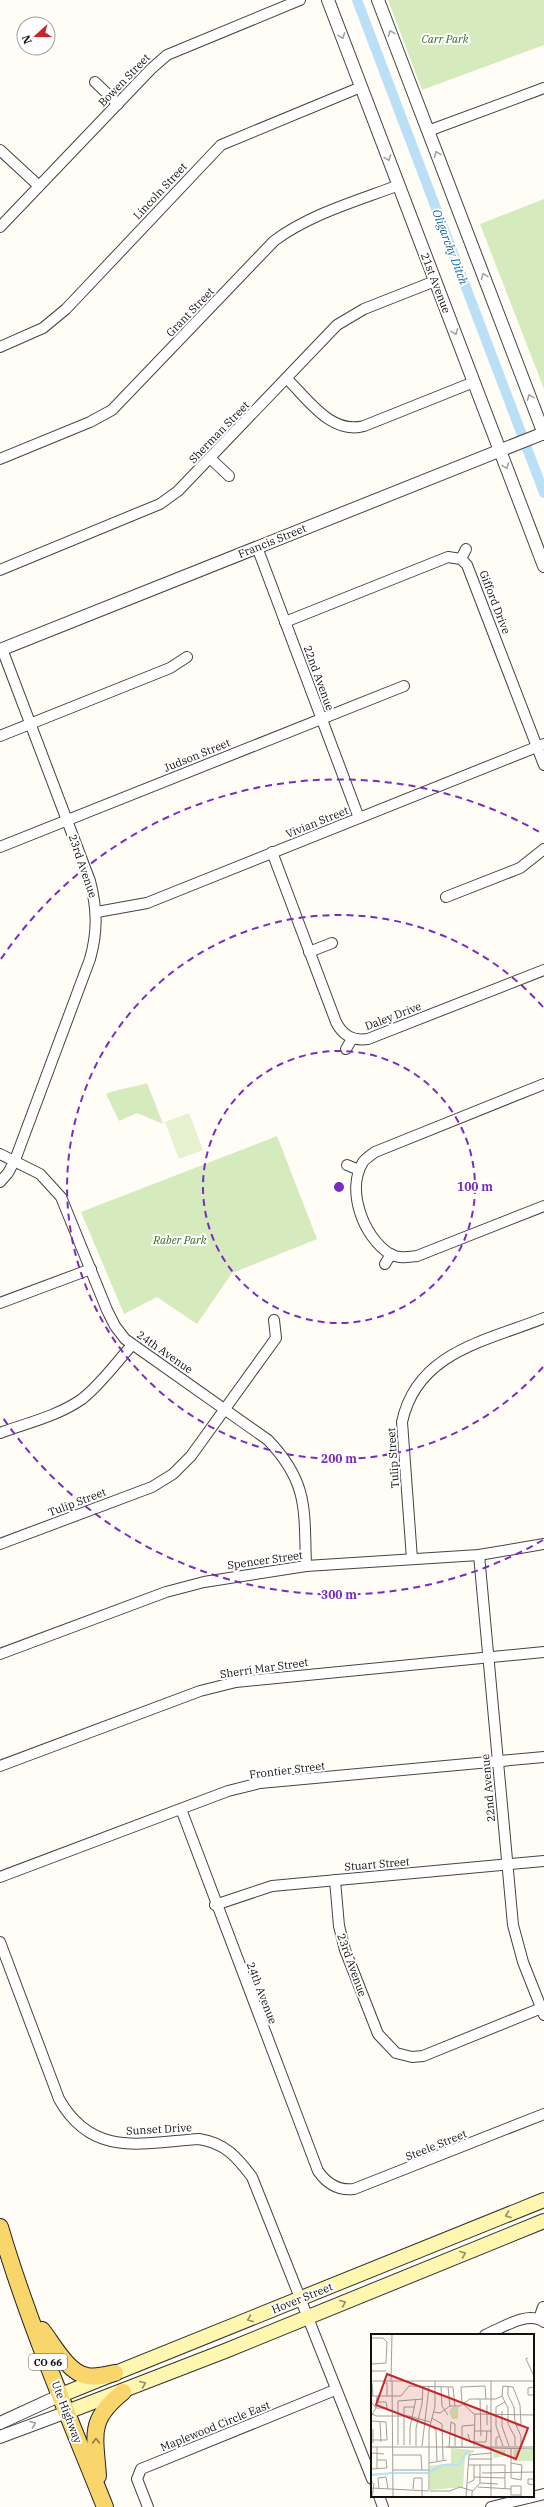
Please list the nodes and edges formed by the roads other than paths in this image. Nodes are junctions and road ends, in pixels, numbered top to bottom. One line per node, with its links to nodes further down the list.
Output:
1 (300, 0): 7 (street, Bowen Street)
2 (328, 0): 5 (street, 21st Avenue, one-way to 5)
3 (378, 0): 8 (street, one-way to 3)
4 (95, 82): 7 (street)
5 (362, 87): 10 (street, 21st Avenue, one-way to 10); 14 (street, Lincoln Street)
6 (544, 88): 8 (street)
7 (118, 104): 11 (street, Bowen Street)
8 (428, 131): 17 (street, one-way to 8)
9 (0, 150): 11 (street)
10 (398, 184): 13 (street, 21st Avenue); 20 (street, Grant Street)
11 (39, 186): 12 (street, Bowen Street)
12 (0, 227)
13 (435, 281): 15 (street, Sherman Street); 16 (street, 21st Avenue, one-way to 16)
14 (0, 347)
15 (287, 379): 16 (street); 19 (street, Sherman Street)
16 (474, 382): 18 (street, 21st Avenue)
17 (541, 434): 18 (street, Francis Street)
18 (500, 450): 22 (street, Francis Street); 25 (street, 21st Avenue, one-way to 25)
19 (210, 458): 21 (street); 26 (street, Sherman Street)
20 (0, 459)
21 (229, 476)
22 (257, 547): 27 (street, 22nd Avenue); 28 (street, Francis Street)
23 (466, 549): 24 (street)
24 (461, 559): 27 (street); 34 (street, Gifford Drive)
25 (544, 566)
26 (0, 570)
27 (285, 622): 31 (street, 22nd Avenue)
28 (1, 647): 32 (street, 23rd Avenue)
29 (187, 657): 32 (street)
30 (404, 686): 31 (street, Judson Street)
31 (321, 719): 36 (street, 22nd Avenue); 37 (street, Judson Street)
32 (30, 724): 33 (street); 37 (street, 23rd Avenue)
33 (0, 736)
34 (541, 745): 35 (street, Gifford Drive); 36 (street, Vivian Street)
35 (544, 765)
36 (359, 818): 40 (street, Vivian Street)
37 (67, 820): 38 (street, Judson Street); 42 (street, 23rd Avenue)
38 (0, 847)
39 (544, 849): 41 (street)
40 (272, 852): 42 (street, Vivian Street); 44 (street, Daley Drive)
41 (446, 897)
42 (97, 912): 50 (street, 23rd Avenue)
43 (332, 943): 44 (street)
44 (309, 952): 46 (street, Daley Drive)
45 (544, 970): 46 (street, Daley Drive)
46 (352, 1039): 47 (street)
47 (346, 1049)
48 (544, 1084): 52 (street)
49 (0, 1154): 50 (street, 24th Avenue)
50 (14, 1160): 53 (street, 23rd Avenue); 57 (street, 24th Avenue)
51 (347, 1165): 52 (street)
52 (359, 1170): 55 (street)
53 (0, 1182)
54 (544, 1206): 55 (street)
55 (391, 1254): 56 (street)
56 (385, 1264)
57 (91, 1269): 58 (street); 61 (street, 24th Avenue)
58 (0, 1303)
59 (544, 1318): 67 (street, Tulip Street)
60 (274, 1320): 62 (street, Tulip Street)
61 (132, 1345): 62 (street, 24th Avenue); 63 (street)
62 (224, 1409): 64 (street, Tulip Street); 68 (street, 24th Avenue)
63 (0, 1433)
64 (0, 1544)
65 (544, 1544): 66 (street, Spencer Street)
66 (479, 1555): 67 (street, Spencer Street); 71 (street, 22nd Avenue)
67 (412, 1559): 68 (street, Spencer Street)
68 (306, 1566): 70 (street, Spencer Street)
69 (544, 1652): 71 (street, Sherri Mar Street)
70 (0, 1654)
71 (489, 1657): 73 (street, 22nd Avenue); 74 (street, Sherri Mar Street)
72 (544, 1757): 73 (street, Frontier Street)
73 (498, 1761): 75 (street, Frontier Street); 77 (street, 22nd Avenue)
74 (0, 1766)
75 (181, 1809): 78 (street, Frontier Street); 80 (street, 24th Avenue)
76 (544, 1861): 77 (street, Stuart Street)
77 (507, 1865): 79 (street, Stuart Street); 82 (street, 22nd Avenue)
78 (0, 1877)
79 (335, 1880): 80 (street, Stuart Street); 82 (street, 23rd Avenue)
80 (215, 1906): 84 (street, 24th Avenue)
81 (0, 1942): 88 (street, Sunset Drive)
82 (543, 2010)
83 (544, 2114): 84 (street, Steele Street)
84 (332, 2189)
85 (544, 2200): 88 (main road, Hover Street, one-way to 88)
86 (544, 2221): 91 (main road, Hover Street, one-way to 86)
87 (0, 2227): 90 (main road, Ute Highway / CO 66)
88 (299, 2299): 91 (street); 94 (main road, Hover Street, one-way to 94)
89 (543, 2307): 92 (street)
90 (30, 2312): 94 (main road); 97 (main road, Ute Highway / CO 66)
91 (306, 2318): 95 (street); 96 (main road, Hover Street, one-way to 91)
92 (542, 2321): 93 (street)
93 (488, 2334)
94 (115, 2373): 97 (main road, Hover Street)
95 (335, 2390): 101 (street); 108 (street, Maplewood Circle East)
96 (123, 2392): 98 (main road, Hover Street); 106 (main road, one-way to 96)
97 (61, 2396): 98 (main road, Ute Highway / CO 66); 99 (street)
98 (67, 2412): 100 (street, one-way to 98); 106 (main road, Ute Highway / CO 66)
99 (0, 2423)
100 (0, 2436)
101 (371, 2477)
102 (544, 2494): 103 (street)
103 (534, 2496)
104 (379, 2497): 109 (street)
105 (525, 2497): 107 (street)
106 (102, 2500)
107 (494, 2502)
108 (148, 2507)
109 (384, 2507)

